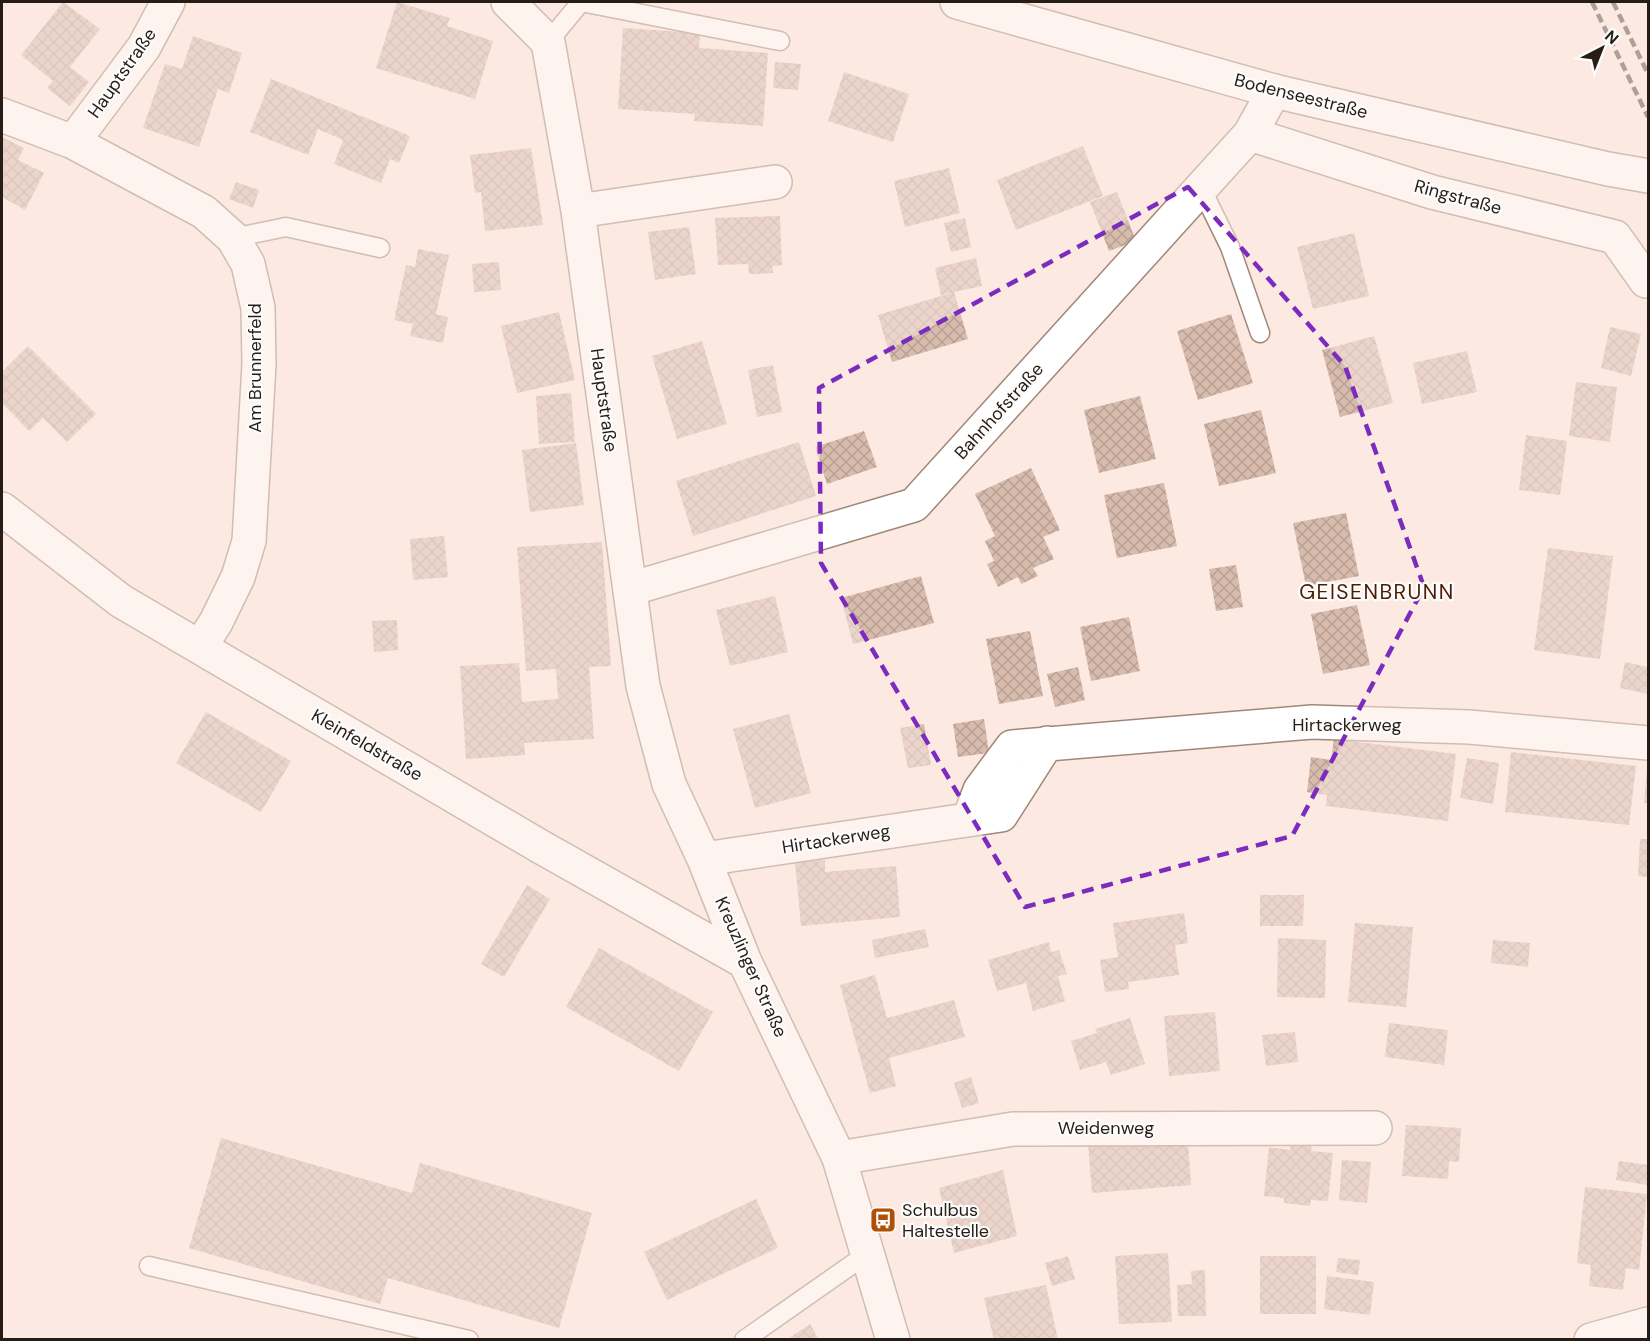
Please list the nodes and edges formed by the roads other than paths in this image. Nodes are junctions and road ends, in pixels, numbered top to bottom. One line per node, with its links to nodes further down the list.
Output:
1 (168, 2): 9 (street, Hauptstraße)
2 (508, 2): 5 (street)
3 (957, 2): 6 (street, Bodenseestraße)
4 (780, 40): 5 (lane)
5 (548, 42): 13 (street, Hauptstraße)
6 (1274, 91): 8 (street, Bahnhofstraße); 10 (street, Bodenseestraße)
7 (2, 115): 9 (street, Am Brunnerfeld)
8 (1250, 134): 12 (street, Bahnhofstraße); 16 (street, Ringstraße)
9 (73, 142): 14 (street, Am Brunnerfeld)
10 (1648, 176)
11 (775, 182): 13 (street)
12 (1201, 188): 17 (lane); 19 (street, Bahnhofstraße)
13 (578, 212): 19 (street, Hauptstraße)
14 (233, 238): 15 (lane); 20 (street, Am Brunnerfeld)
15 (380, 248)
16 (1646, 281)
17 (1260, 333)
18 (2, 509): 20 (street, Kleinfeldstraße)
19 (630, 589): 22 (street, Kreuzlinger Straße)
20 (200, 647): 23 (street, Kleinfeldstraße)
21 (1648, 743): 22 (street, Hirtackerweg)
22 (704, 860): 23 (street, Kreuzlinger Straße)
23 (745, 962): 25 (street, Kreuzlinger Straße)
24 (1375, 1128): 25 (street, Weidenweg)
25 (839, 1158): 26 (street, Kreuzlinger Straße)
26 (867, 1254): 30 (lane); 31 (street, Kreuzlinger Straße)
27 (149, 1266): 29 (lane)
28 (1648, 1324): 32 (street)
29 (469, 1340)
30 (744, 1340)
31 (893, 1340)
32 (1591, 1340)

